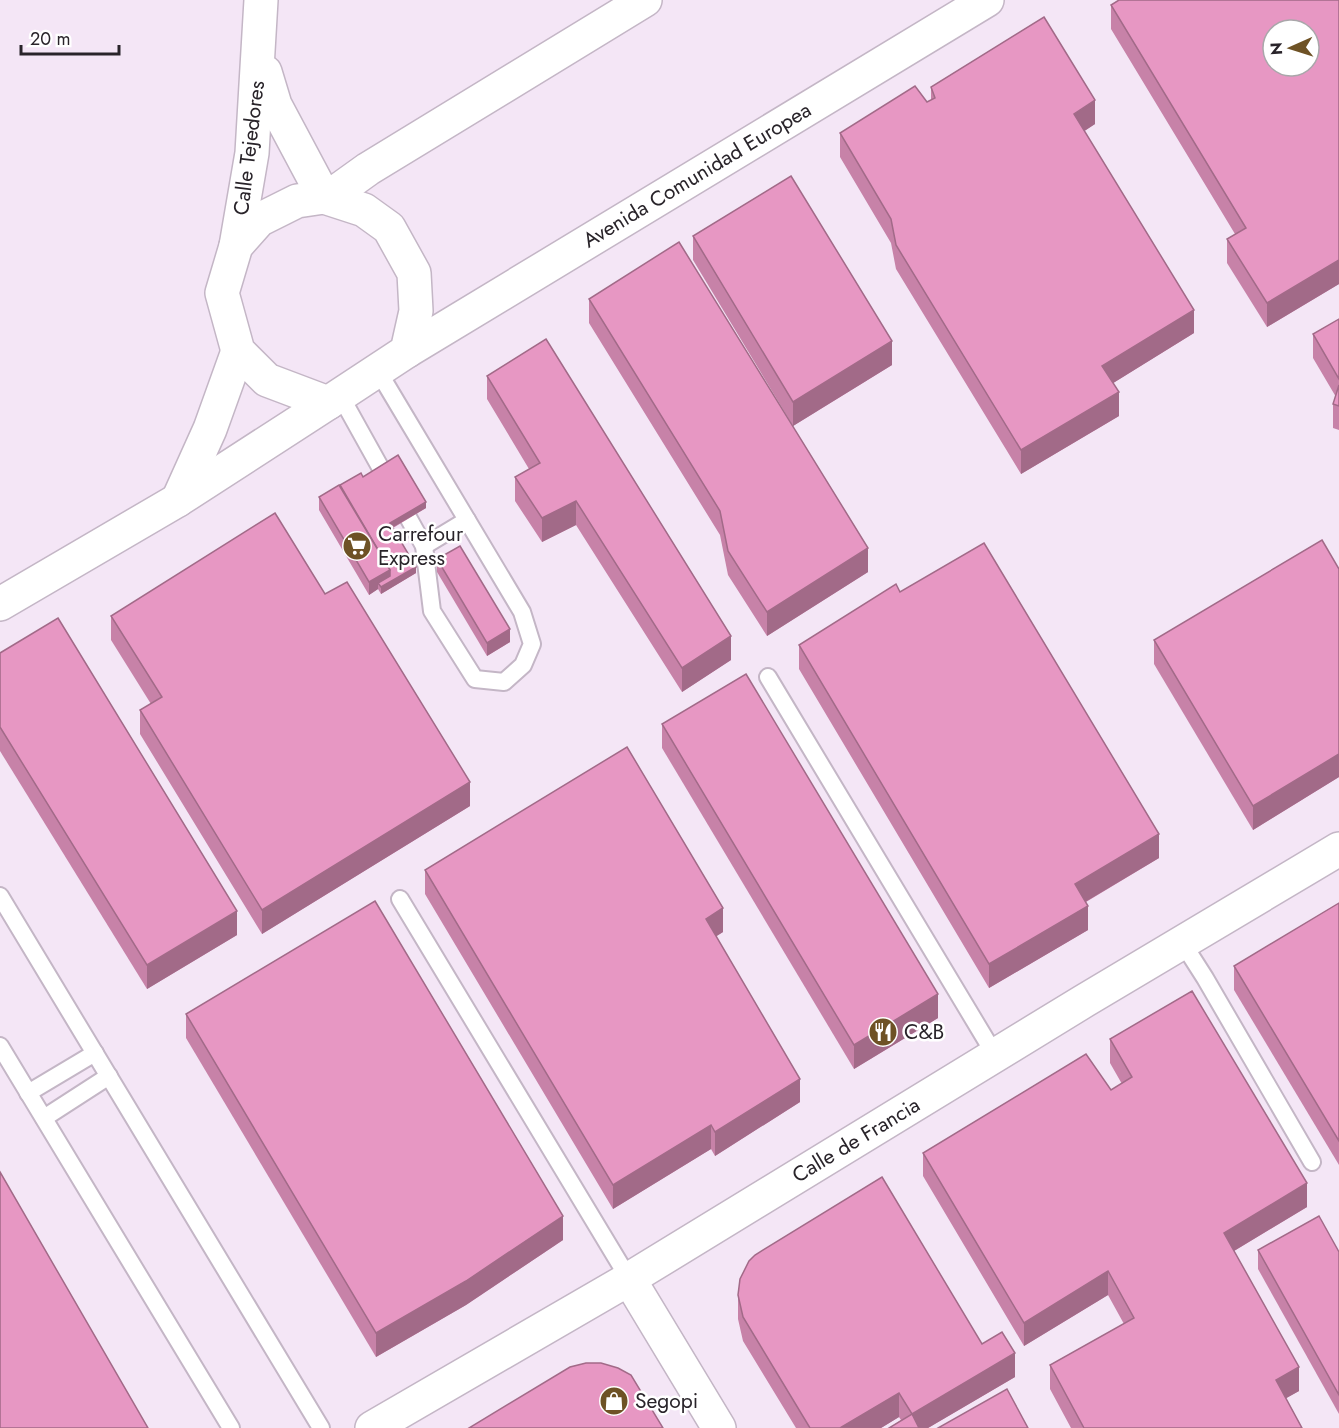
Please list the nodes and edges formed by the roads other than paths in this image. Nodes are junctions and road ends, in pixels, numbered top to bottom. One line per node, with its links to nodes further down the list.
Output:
1 (261, 0): 4 (street, Calle Tejedores)
2 (645, 0): 5 (street)
3 (987, 0): 8 (street, Avenida Comunidad Europea)
4 (259, 51): 5 (street, Calle Tejedores); 6 (street, Calle Tejedores)
5 (326, 197): 6 (street); 8 (street)
6 (236, 246): 7 (street)
7 (238, 351): 10 (street); 11 (street)
8 (407, 351): 9 (street)
9 (378, 370): 10 (street); 12 (lane)
10 (334, 399): 11 (street); 13 (lane)
11 (178, 500): 14 (street)
12 (467, 520): 13 (lane); 13 (lane)
13 (424, 546)
14 (0, 604)
15 (768, 677): 22 (lane)
16 (1339, 849): 19 (street, Calle de Francia)
17 (0, 896): 21 (lane)
18 (400, 899): 27 (lane)
19 (1182, 942): 22 (street, Calle de Francia); 26 (lane)
20 (0, 1046): 24 (lane)
21 (95, 1053): 23 (lane); 24 (lane)
22 (995, 1055): 27 (street, Calle de Francia)
23 (109, 1076): 25 (lane); 29 (lane)
24 (28, 1093): 25 (lane)
25 (44, 1118): 28 (lane)
26 (1312, 1162)
27 (629, 1279): 30 (street, Calle de Francia); 31 (street)
28 (231, 1428)
29 (321, 1428)
30 (372, 1428)
31 (719, 1428)

